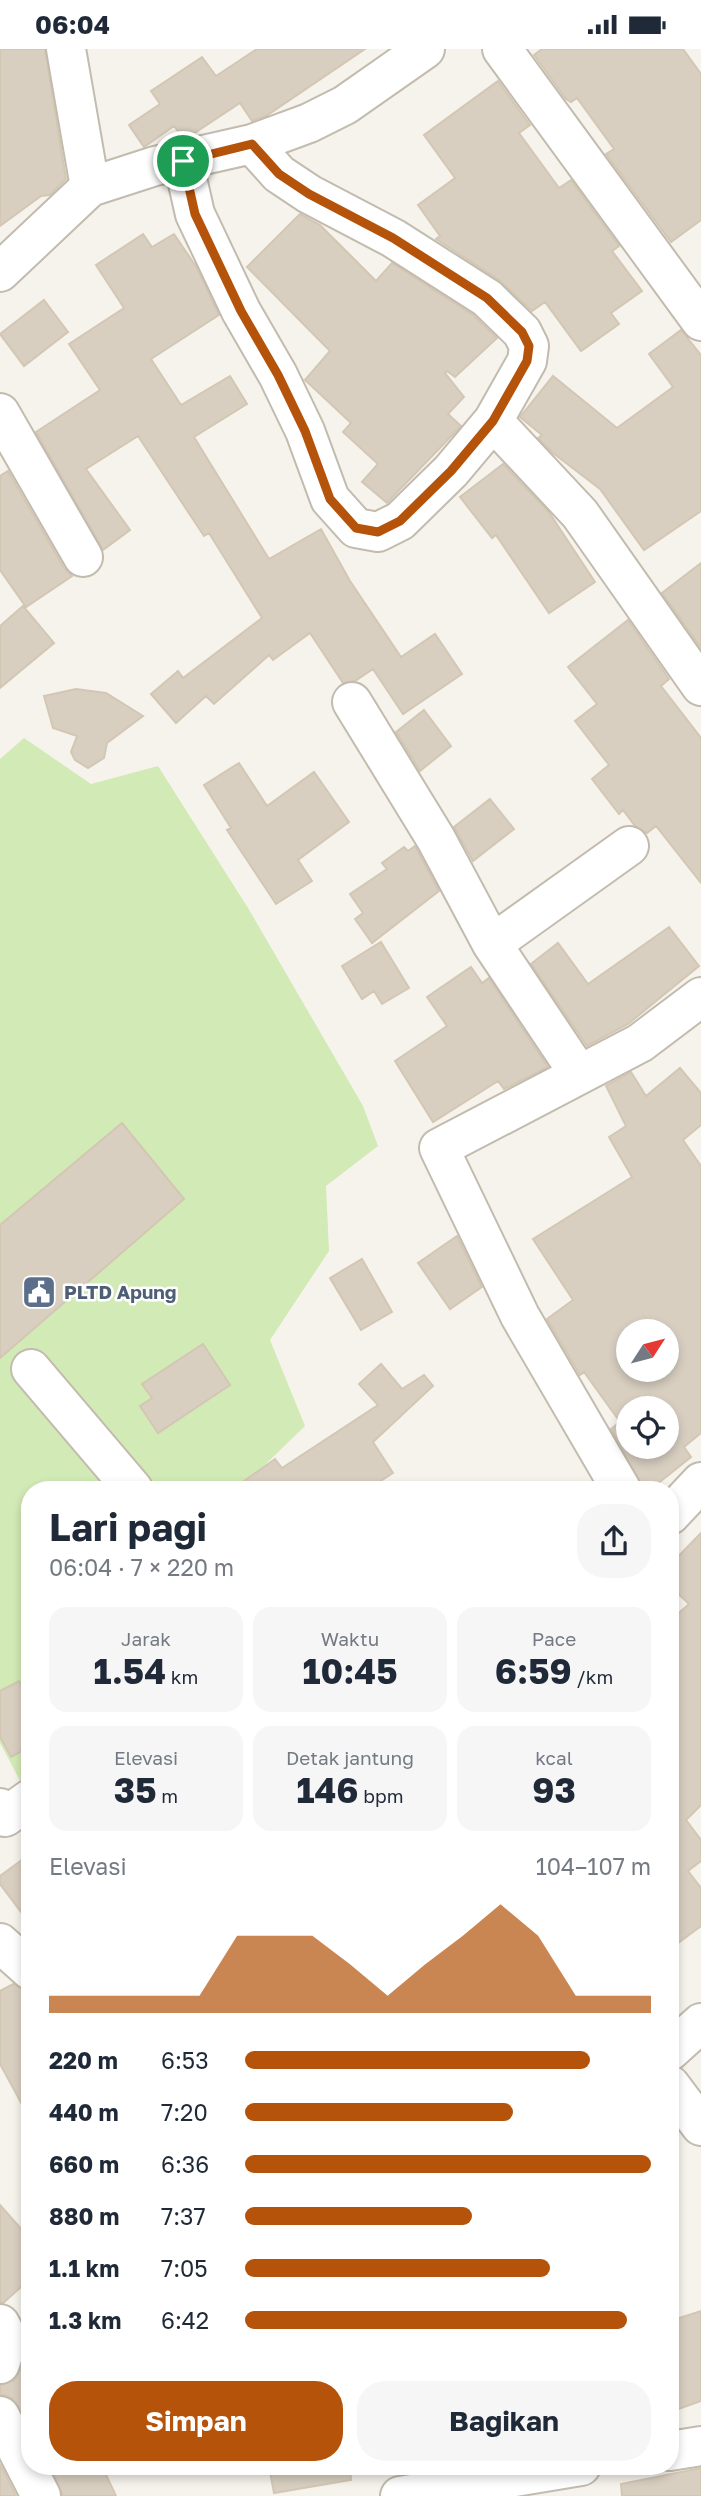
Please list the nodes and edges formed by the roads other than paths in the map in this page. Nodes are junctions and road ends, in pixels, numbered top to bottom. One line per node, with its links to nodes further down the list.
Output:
1 (66, 49): 6 (street)
2 (425, 49): 4 (street)
3 (502, 49): 8 (street)
4 (252, 144): 5 (street); 10 (street)
5 (183, 161): 6 (street); 10 (street)
6 (90, 187): 7 (street)
7 (0, 272)
8 (701, 321)
9 (0, 413): 11 (street)
10 (493, 421): 12 (street)
11 (83, 557)
12 (701, 686)
13 (352, 702): 15 (street)
14 (629, 846): 15 (street)
15 (492, 944): 17 (street)
16 (701, 997): 17 (street)
17 (579, 1074): 20 (street)
18 (31, 1369): 19 (street)
19 (126, 1481)
20 (616, 1481)
21 (701, 1482): 22 (street)
22 (679, 1505)
23 (0, 1943): 24 (street)
24 (21, 1962)
25 (701, 2024): 26 (street)
26 (679, 2064)
27 (679, 2091): 28 (street)
28 (701, 2126)
29 (0, 2325): 30 (street)
30 (0, 2364)
31 (0, 2416): 34 (street)
32 (701, 2445): 33 (street)
33 (679, 2449)
34 (21, 2457)
35 (30, 2475): 37 (street)
36 (526, 2475): 38 (street)
37 (41, 2496)
38 (400, 2496)

